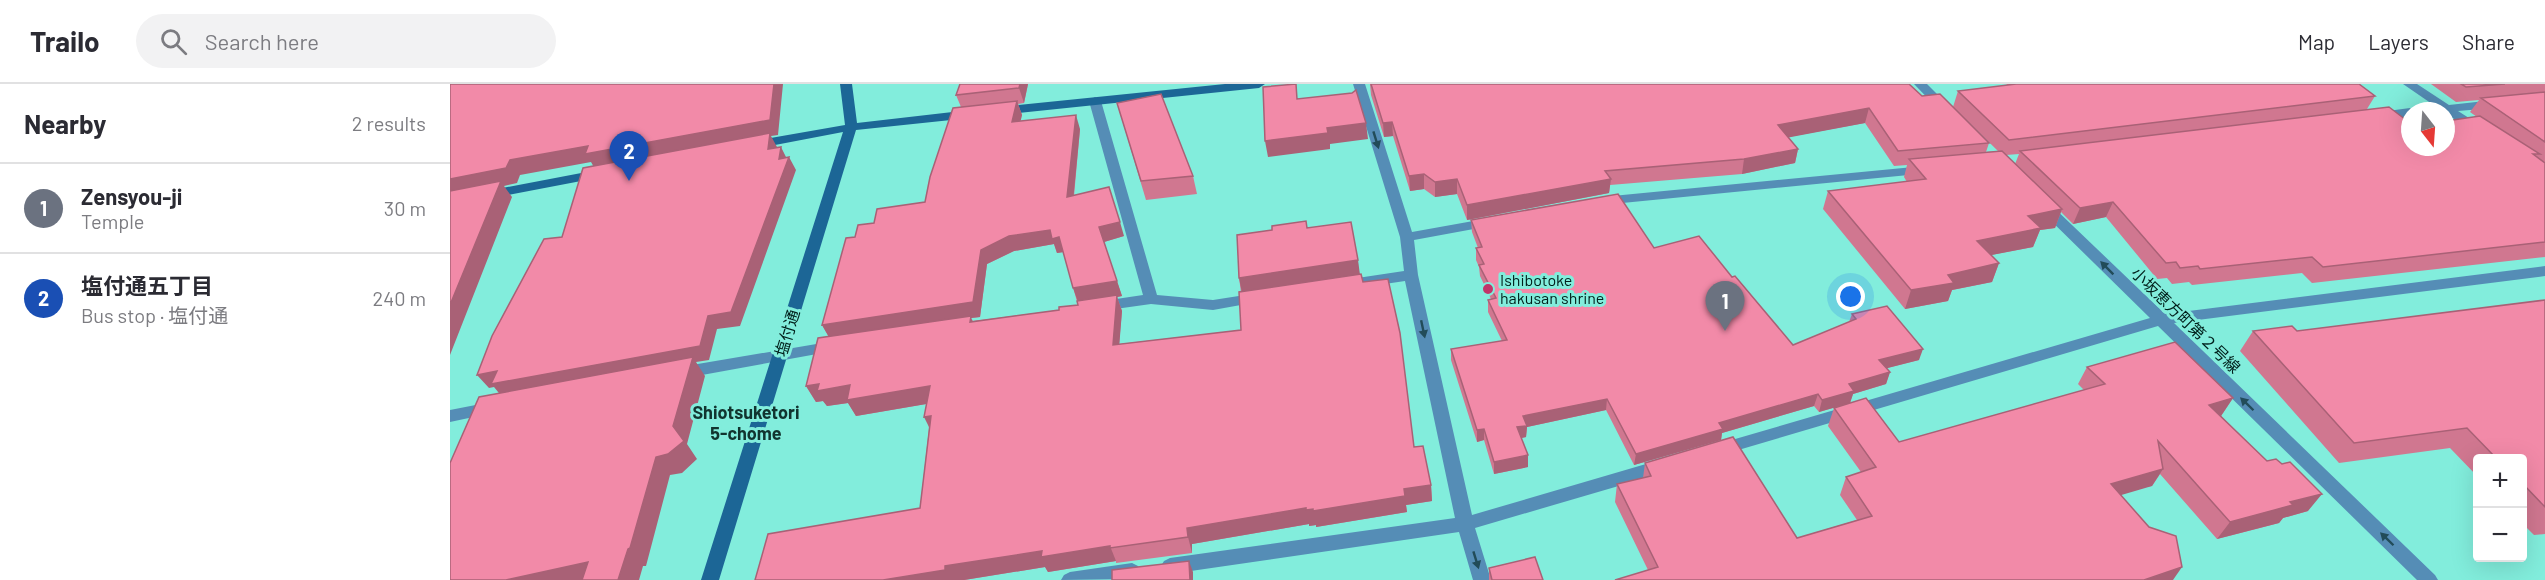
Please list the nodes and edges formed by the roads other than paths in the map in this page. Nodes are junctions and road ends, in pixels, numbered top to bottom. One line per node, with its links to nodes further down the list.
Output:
1 (846, 84): 14 (street, 塩付通)
2 (1259, 84): 6 (street)
3 (1359, 84): 23 (street, one-way to 23)
4 (1920, 84): 13 (street)
5 (2409, 84): 7 (street)
6 (1095, 101): 14 (street); 28 (street)
7 (2436, 102)
8 (2512, 102): 9 (street)
9 (2455, 107)
10 (2401, 113): 12 (street)
11 (2455, 114): 15 (street)
12 (2363, 118)
13 (1960, 123)
14 (851, 127): 16 (street); 32 (street, 塩付通)
15 (2485, 134)
16 (745, 147)
17 (1943, 168): 21 (street)
18 (615, 171): 20 (street)
19 (2033, 195): 30 (street, 小坂恵方町第２号線, one-way to 19)
20 (450, 202)
21 (1594, 202)
22 (1500, 220): 23 (street)
23 (1407, 237): 25 (street)
24 (2545, 271): 30 (street)
25 (1411, 275): 26 (street); 38 (street, one-way to 38)
26 (1330, 287)
27 (1271, 296): 28 (street)
28 (1151, 298): 29 (street)
29 (1081, 309)
30 (2160, 320): 36 (street); 42 (street, 小坂恵方町第２号線, one-way to 30)
31 (850, 343): 32 (street)
32 (780, 354): 33 (street); 39 (street, 塩付通)
33 (662, 376)
34 (509, 405): 35 (street)
35 (450, 416)
36 (1704, 454)
37 (1682, 460): 38 (street)
38 (1465, 524): 40 (street); 41 (street, one-way to 41)
39 (710, 580)
40 (1070, 580)
41 (1482, 580)
42 (2429, 580)

